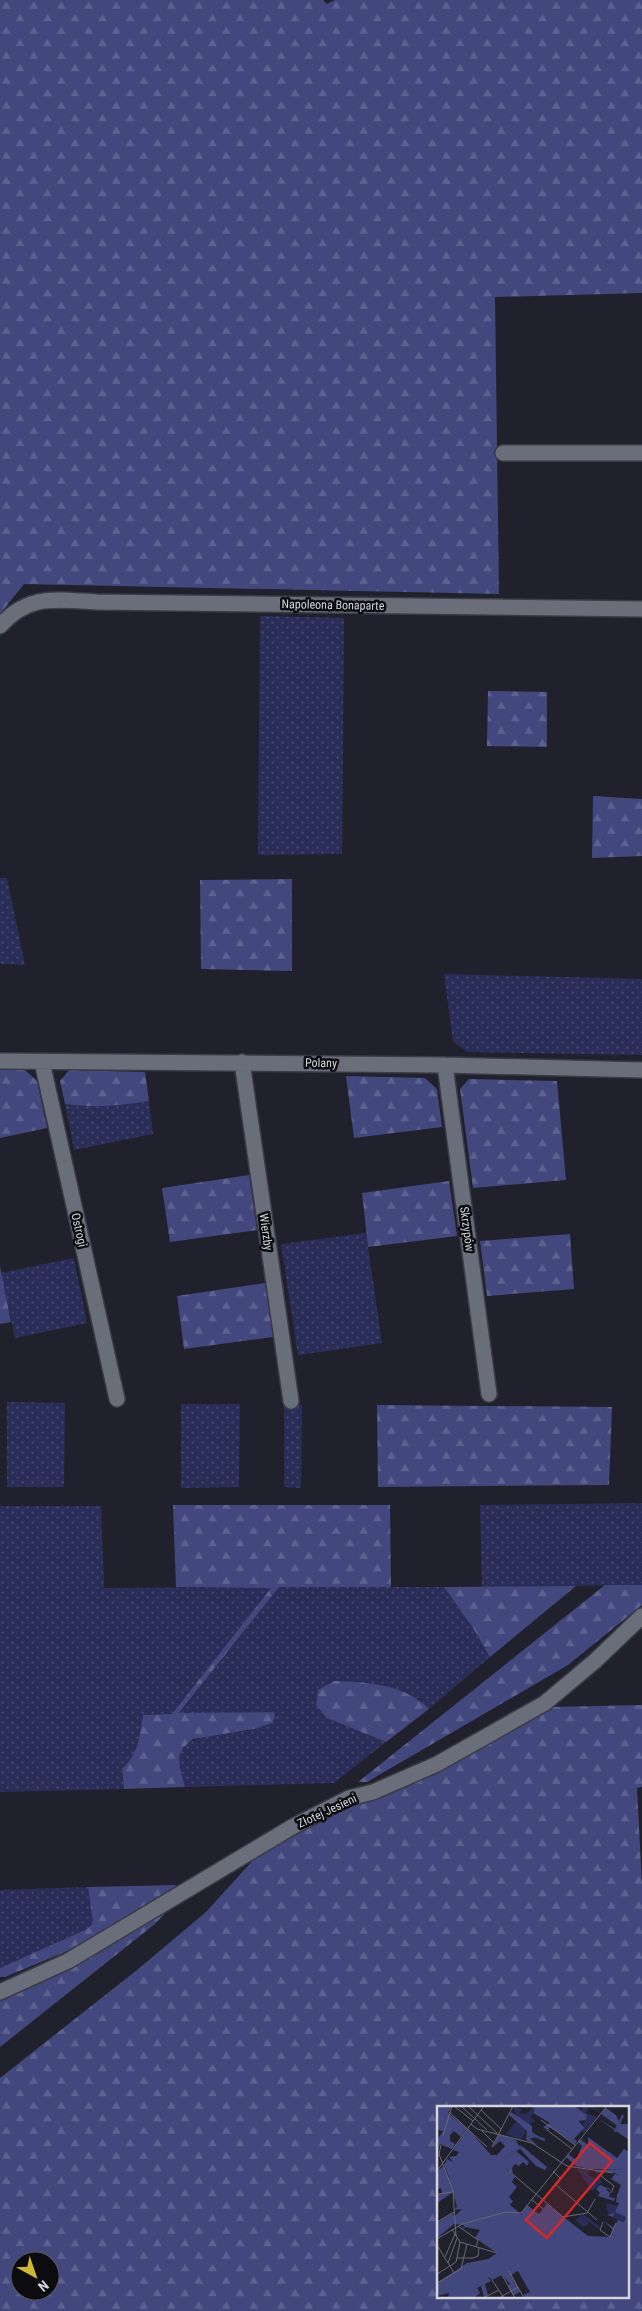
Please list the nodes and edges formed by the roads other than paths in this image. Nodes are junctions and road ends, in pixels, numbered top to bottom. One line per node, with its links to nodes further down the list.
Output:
1 (504, 453): 2 (street)
2 (642, 454)
3 (642, 609): 4 (street, Napoleona Bonaparte)
4 (0, 626)
5 (0, 1061): 6 (street, Polany)
6 (42, 1062): 7 (street, Polany); 11 (street, Ostrogi)
7 (242, 1062): 8 (street, Polany); 12 (street, Wierzby)
8 (445, 1065): 9 (street, Polany); 10 (street, Skrzypów)
9 (642, 1070)
10 (489, 1394)
11 (117, 1399)
12 (291, 1401)
13 (642, 1616): 14 (street, Złotej Jesieni)
14 (0, 1992)

